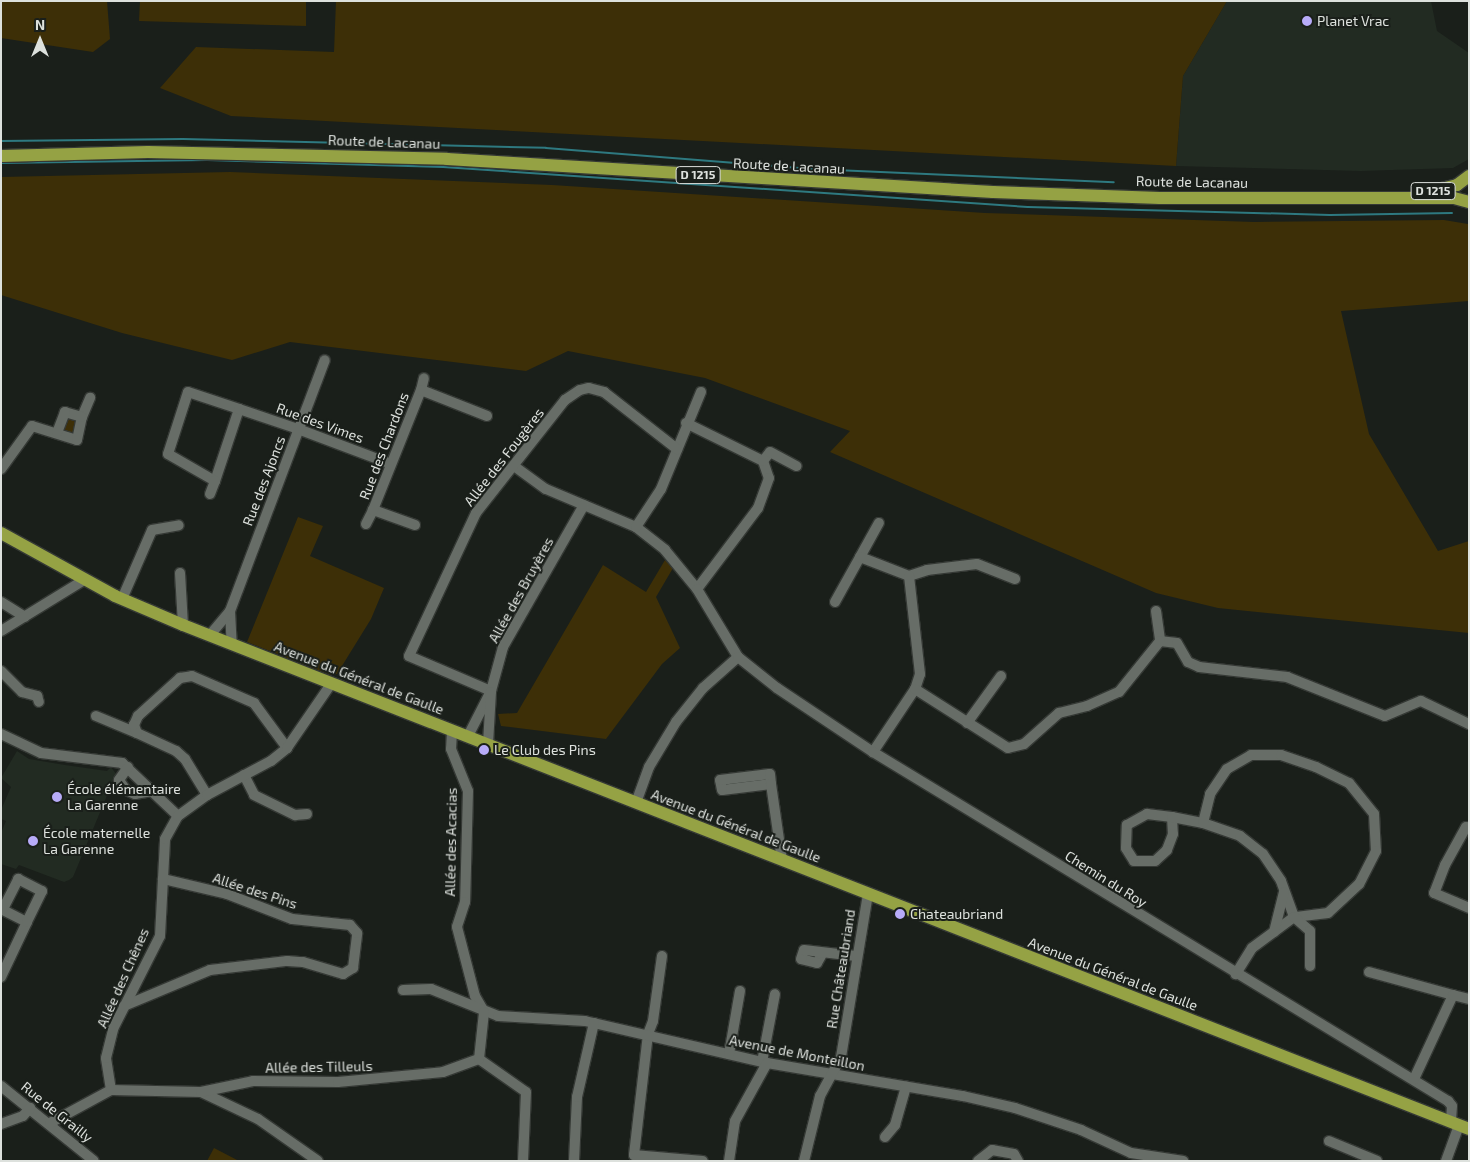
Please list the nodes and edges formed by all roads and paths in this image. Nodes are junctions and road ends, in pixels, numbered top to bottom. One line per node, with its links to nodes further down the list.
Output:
1 (1, 156): 4 (main road, Route de Lacanau / D 1215)
2 (1469, 177): 3 (main road, Route de Lacanau); 4 (main road, Route de Lacanau / D 1215)
3 (1469, 194)
4 (1394, 198): 5 (main road, Route de Lacanau / D 1215)
5 (1469, 202)
6 (325, 360): 15 (street, Rue des Ajoncs)
7 (424, 378): 8 (street)
8 (421, 390): 12 (street, Rue des Chardons); 19 (street, Rue des Chardons)
9 (700, 392): 14 (street)
10 (90, 398): 13 (street)
11 (239, 409): 15 (street, Rue des Vimes); 23 (street); 23 (street, Rue des Vimes)
12 (487, 416)
13 (82, 417): 16 (street); 16 (street)
14 (686, 423): 17 (street); 18 (street)
15 (298, 428): 19 (street, Rue des Vimes); 42 (street, Rue des Ajoncs)
16 (57, 433): 22 (street)
17 (677, 449): 20 (street, Allée des Fougères); 31 (street)
18 (763, 461): 21 (street); 38 (street)
19 (391, 464): 26 (street, Rue des Chardons)
20 (514, 466): 25 (street, Chemin du Roy); 55 (street, Allée des Fougères)
21 (796, 466)
22 (1, 469)
23 (214, 481): 24 (street)
24 (210, 494)
25 (584, 505): 31 (street, Chemin du Roy); 55 (street, Allée des Bruyères)
26 (373, 510): 28 (street); 29 (street, Rue des Chardons)
27 (879, 523): 33 (street)
28 (366, 524)
29 (415, 524)
30 (179, 525): 39 (street)
31 (636, 527): 38 (street, Chemin du Roy)
32 (1, 533): 37 (main road, Avenue du Général de Gaulle)
33 (860, 557): 35 (street); 41 (street)
34 (180, 573): 45 (street)
35 (909, 576): 36 (street); 54 (street)
36 (1015, 579)
37 (84, 580): 39 (main road, Avenue du Général de Gaulle); 44 (street)
38 (696, 589): 50 (street, Chemin du Roy)
39 (122, 599): 45 (main road, Avenue du Général de Gaulle)
40 (1, 602): 44 (street)
41 (835, 602)
42 (230, 612): 47 (street, Rue des Ajoncs); 49 (street, Rue des Ajoncs)
43 (1156, 612): 48 (street)
44 (25, 617): 46 (street)
45 (183, 625): 47 (main road, Avenue du Général de Gaulle)
46 (1, 632)
47 (210, 636): 49 (main road, Avenue du Général de Gaulle)
48 (1160, 641): 58 (street); 59 (street)
49 (232, 644): 53 (main road, Avenue du Général de Gaulle)
50 (738, 657): 66 (street, Chemin du Roy); 72 (street)
51 (1, 671): 56 (street)
52 (1001, 676): 58 (street)
53 (331, 684): 60 (main road, Avenue du Général de Gaulle); 65 (street, Allée des Chênes)
54 (915, 689): 58 (street); 66 (street)
55 (491, 691): 63 (street, Allée des Bruyères); 64 (street, Allée des Bruyères)
56 (39, 702)
57 (96, 716): 61 (street)
58 (967, 723)
59 (1469, 724)
60 (452, 730): 63 (main road, Avenue du Général de Gaulle); 100 (street, Allée des Acacias)
61 (137, 733): 65 (street); 71 (street)
62 (1, 734): 67 (street)
63 (468, 736): 64 (main road, Avenue du Général de Gaulle)
64 (488, 744): 72 (main road, Avenue du Général de Gaulle)
65 (287, 748): 68 (street, Allée des Chênes)
66 (874, 752): 92 (street, Chemin du Roy)
67 (128, 767): 70 (street); 70 (street)
68 (244, 775): 71 (street, Allée des Chênes); 73 (street)
69 (771, 784): 78 (street)
70 (152, 791): 74 (street)
71 (207, 794): 74 (street, Allée des Chênes)
72 (636, 803): 78 (main road, Avenue du Général de Gaulle)
73 (307, 814)
74 (178, 816): 79 (street, Allée des Chênes)
75 (1172, 817): 75 (street); 76 (street)
76 (1203, 822): 80 (street); 84 (street)
77 (1469, 828): 82 (street)
78 (782, 860): 81 (main road, Avenue du Général de Gaulle)
79 (163, 879): 99 (street, Allée des Chênes); 99 (street, Allée des Pins)
80 (1284, 890): 84 (street); 86 (street)
81 (868, 894): 89 (street, Rue Châteaubriand); 115 (main road, Avenue du Général de Gaulle)
82 (1469, 908)
83 (2, 909): 85 (street); 85 (street)
84 (1294, 917): 86 (street); 90 (street)
85 (27, 922): 93 (street)
86 (1274, 932): 92 (street)
87 (819, 952): 89 (street)
88 (662, 956): 102 (street)
89 (856, 956): 106 (street, Rue Châteaubriand)
90 (1310, 966)
91 (1370, 972): 97 (street)
92 (1236, 974): 107 (street, Chemin du Roy)
93 (1, 976)
94 (403, 990): 100 (street, Avenue de Monteillon)
95 (740, 991): 103 (street)
96 (775, 994): 105 (street)
97 (1453, 994): 98 (street); 107 (street)
98 (1469, 999)
99 (124, 1006): 110 (street, Allée des Chênes)
100 (484, 1012): 101 (street, Avenue de Monteillon); 104 (street)
101 (594, 1022): 102 (street, Avenue de Monteillon); 122 (street)
102 (648, 1034): 103 (street, Avenue de Monteillon); 123 (street)
103 (729, 1054): 105 (street, Avenue de Monteillon)
104 (479, 1059): 111 (street, Allée des Tilleuls); 121 (street)
105 (765, 1063): 106 (street, Avenue de Monteillon); 124 (street)
106 (833, 1075): 109 (street, Avenue de Monteillon); 125 (street, Rue Châteaubriand)
107 (1414, 1079): 115 (street, Chemin du Roy)
108 (1, 1086): 112 (street, Rue de Grailly)
109 (906, 1086): 116 (street); 118 (street, Avenue de Monteillon)
110 (111, 1090): 111 (street, Allée des Tilleuls); 113 (street)
111 (201, 1092): 120 (street)
112 (30, 1108): 113 (street, Rue de Grailly); 114 (street)
113 (50, 1123): 119 (street, Rue de Grailly)
114 (1, 1124)
115 (1460, 1126): 130 (street)
116 (885, 1137)
117 (1329, 1141): 129 (street)
118 (1130, 1157): 128 (street, Avenue de Monteillon)
119 (94, 1161)
120 (318, 1161)
121 (523, 1161)
122 (574, 1161)
123 (703, 1161)
124 (729, 1161)
125 (804, 1161)
126 (978, 1161): 127 (street)
127 (1018, 1161)
128 (1183, 1161)
129 (1377, 1161)
130 (1446, 1161)

